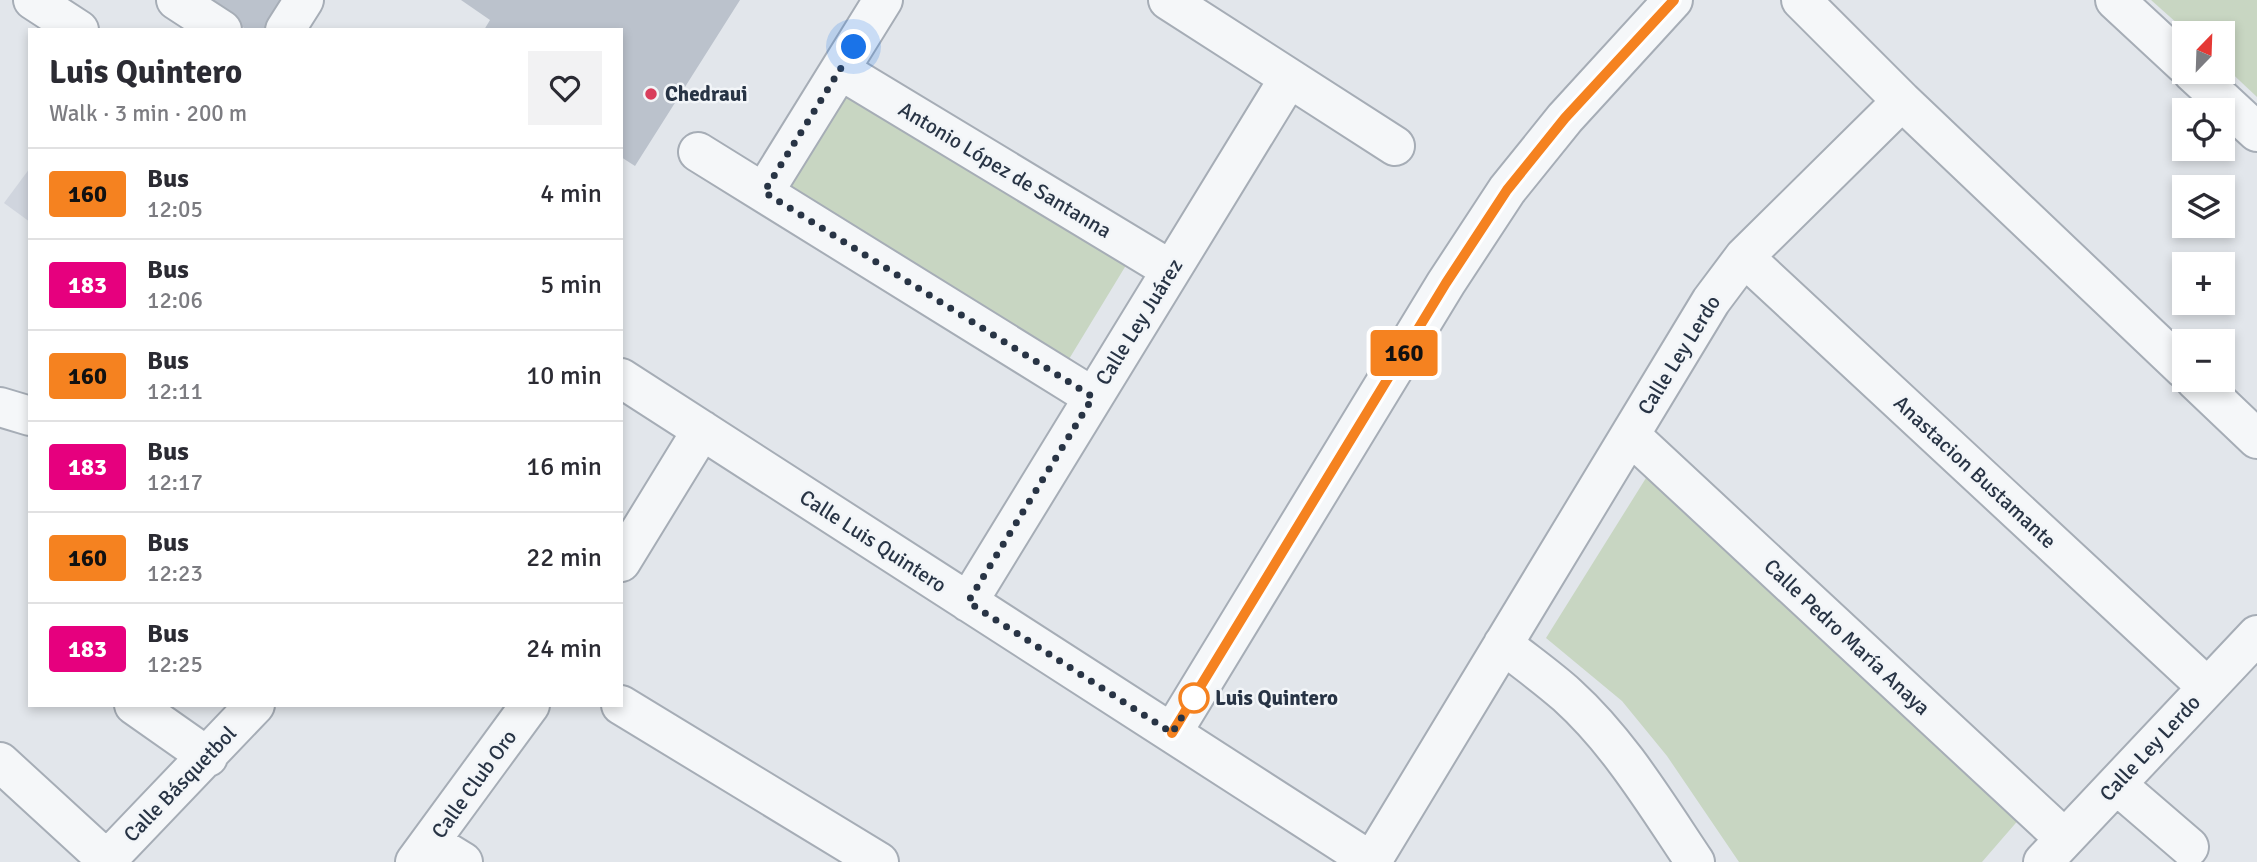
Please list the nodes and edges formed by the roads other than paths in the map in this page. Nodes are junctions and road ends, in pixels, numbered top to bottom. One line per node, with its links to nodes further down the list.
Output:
1 (33, 0): 9 (street)
2 (176, 0): 10 (street)
3 (304, 0): 11 (street)
4 (883, 0): 13 (street)
5 (1168, 0): 14 (street)
6 (1674, 0): 41 (street)
7 (1801, 0): 16 (street)
8 (2115, 0): 12 (street)
9 (76, 28)
10 (219, 28)
11 (286, 28)
12 (2172, 53)
13 (840, 70): 20 (street); 22 (street, Antonio López de Santanna)
14 (1289, 78): 18 (street); 22 (street, Calle Ley Juárez)
15 (2205, 84): 17 (street)
16 (1902, 101): 21 (street, Calle Ley Lerdo); 23 (street)
17 (2257, 132)
18 (1395, 146)
19 (698, 152): 20 (street)
20 (764, 192): 26 (street)
21 (1744, 257): 30 (street, Calle Ley Lerdo); 36 (street, Anastacion Bustamante)
22 (1171, 270): 26 (street, Calle Ley Juárez)
23 (2172, 358)
24 (623, 380): 29 (street, Calle Luis Quintero)
25 (2208, 392): 31 (street)
26 (1093, 397): 33 (street, Calle Ley Juárez)
27 (0, 407): 28 (street)
28 (28, 415)
29 (702, 430): 32 (street); 33 (street, Calle Luis Quintero)
30 (1630, 435): 35 (street, Calle Ley Lerdo); 46 (street, Calle Pedro María Anaya)
31 (2257, 439)
32 (623, 559)
33 (968, 602): 41 (street, Calle Luis Quintero)
34 (2257, 635): 36 (street, Calle Ley Lerdo)
35 (1503, 644): 50 (street, Calle Ley Lerdo); 51 (street)
36 (2206, 686): 44 (street, Calle Ley Lerdo)
37 (623, 706): 49 (street)
38 (137, 707): 42 (street)
39 (253, 707): 42 (street, Calle Básquetbol)
40 (529, 707): 47 (street, Calle Club Oro)
41 (1172, 733): 50 (street, Calle Luis Quintero)
42 (208, 757): 48 (street, Calle Básquetbol)
43 (0, 762): 48 (street)
44 (2117, 786): 45 (street); 46 (street, Calle Ley Lerdo)
45 (2189, 847)
46 (2054, 850)
47 (437, 856)
48 (107, 861)
49 (879, 862)
50 (1372, 862)
51 (1695, 862)

